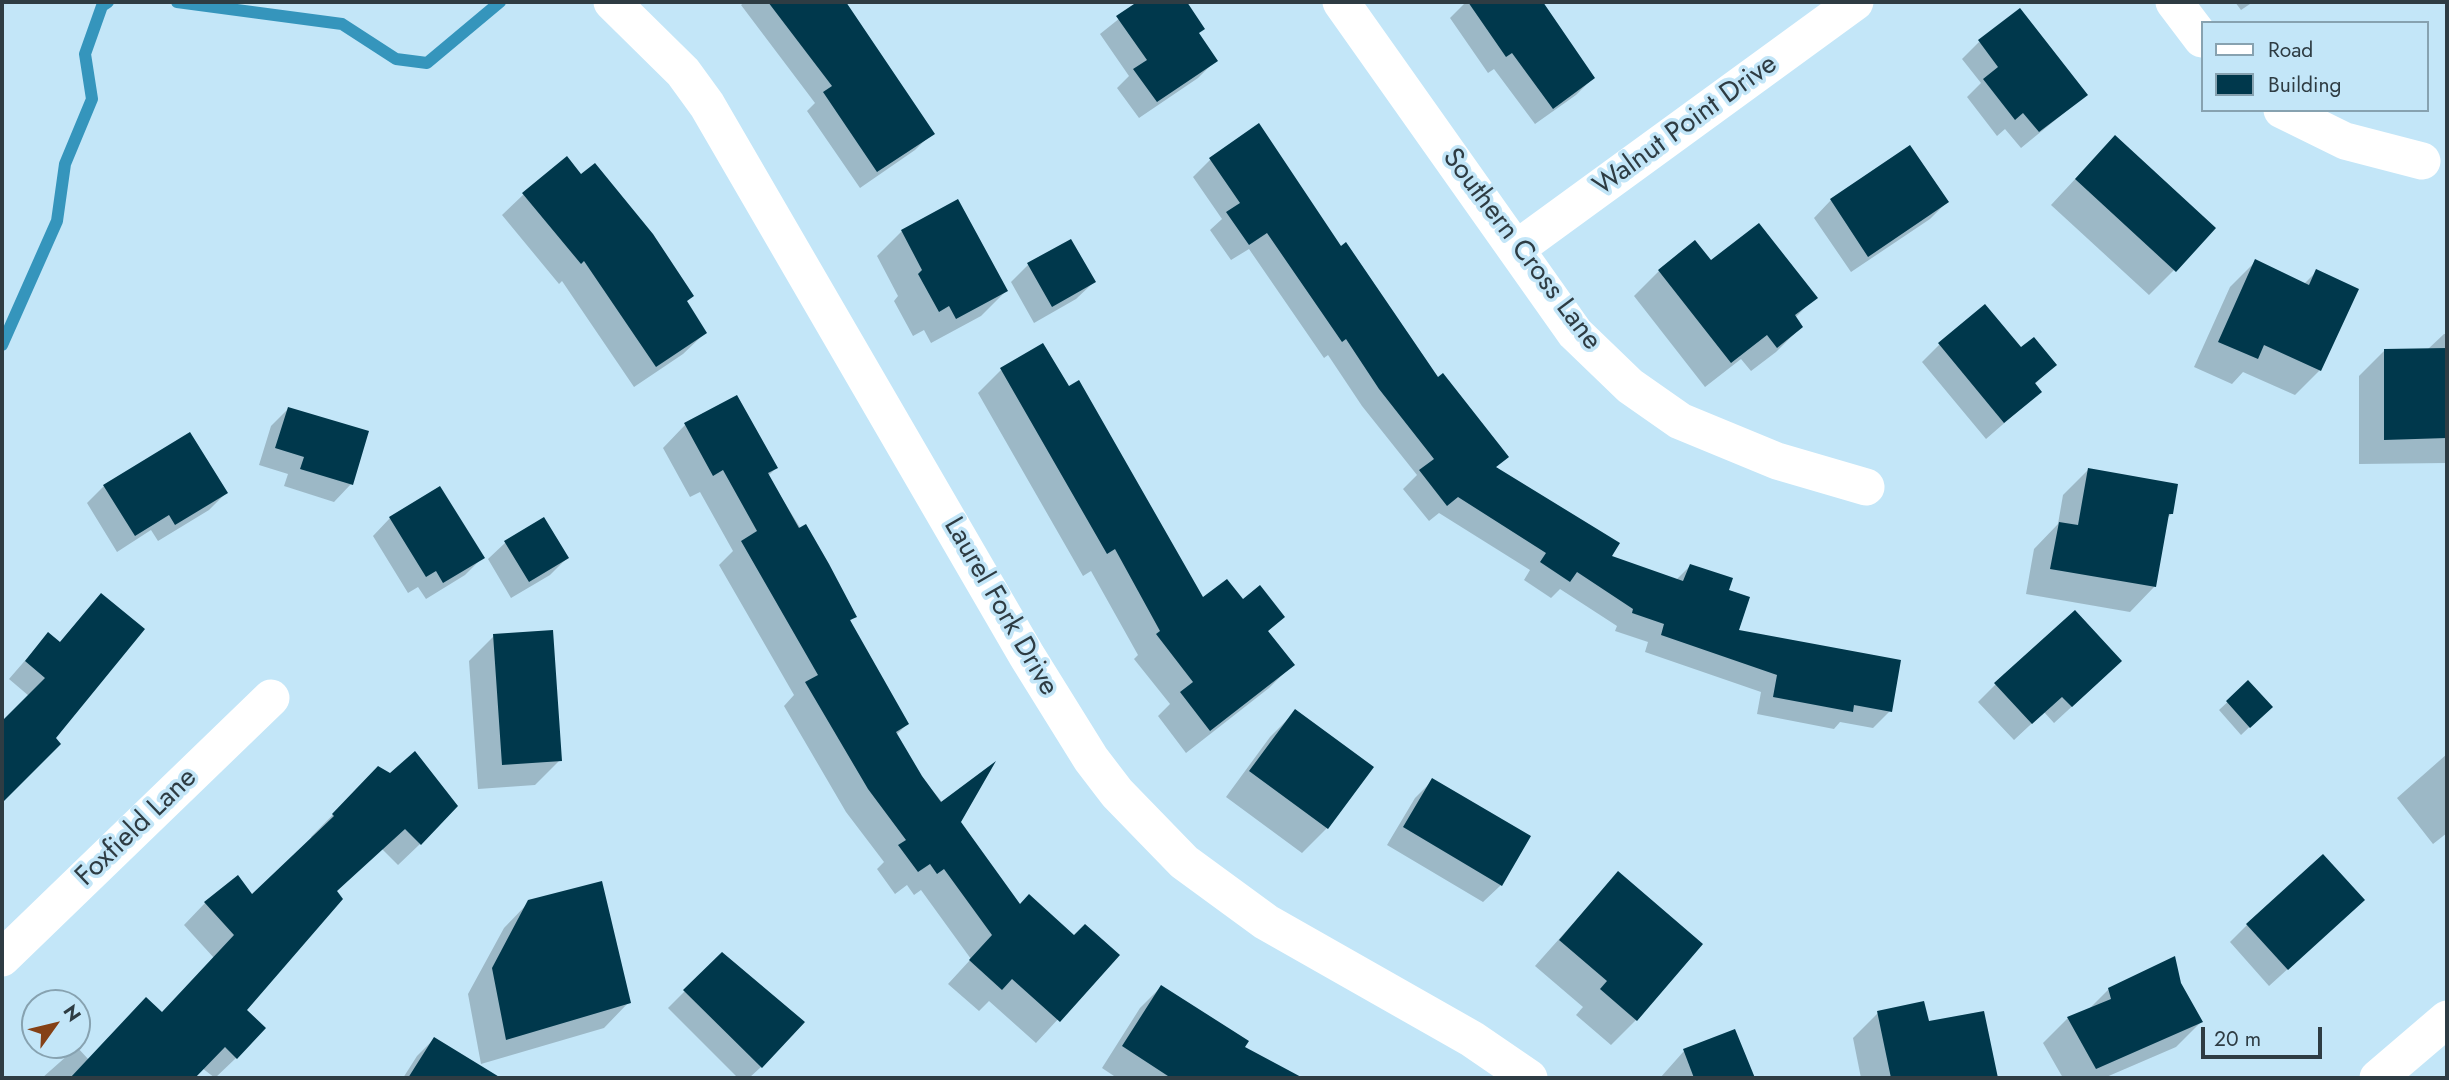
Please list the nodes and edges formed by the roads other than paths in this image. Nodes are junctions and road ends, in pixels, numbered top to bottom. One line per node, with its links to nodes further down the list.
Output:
1 (611, 2): 13 (street, Laurel Fork Drive)
2 (1341, 2): 8 (street, Southern Cross Lane)
3 (1855, 2): 8 (street, Walnut Point Drive)
4 (2174, 2): 5 (street)
5 (2200, 35)
6 (2286, 112): 7 (street)
7 (2422, 161)
8 (1516, 249): 9 (street, Southern Cross Lane)
9 (1866, 487)
10 (271, 698): 11 (street, Foxfield Lane)
11 (2, 958)
12 (2447, 1019): 14 (street)
13 (1529, 1078)
14 (2378, 1078)

